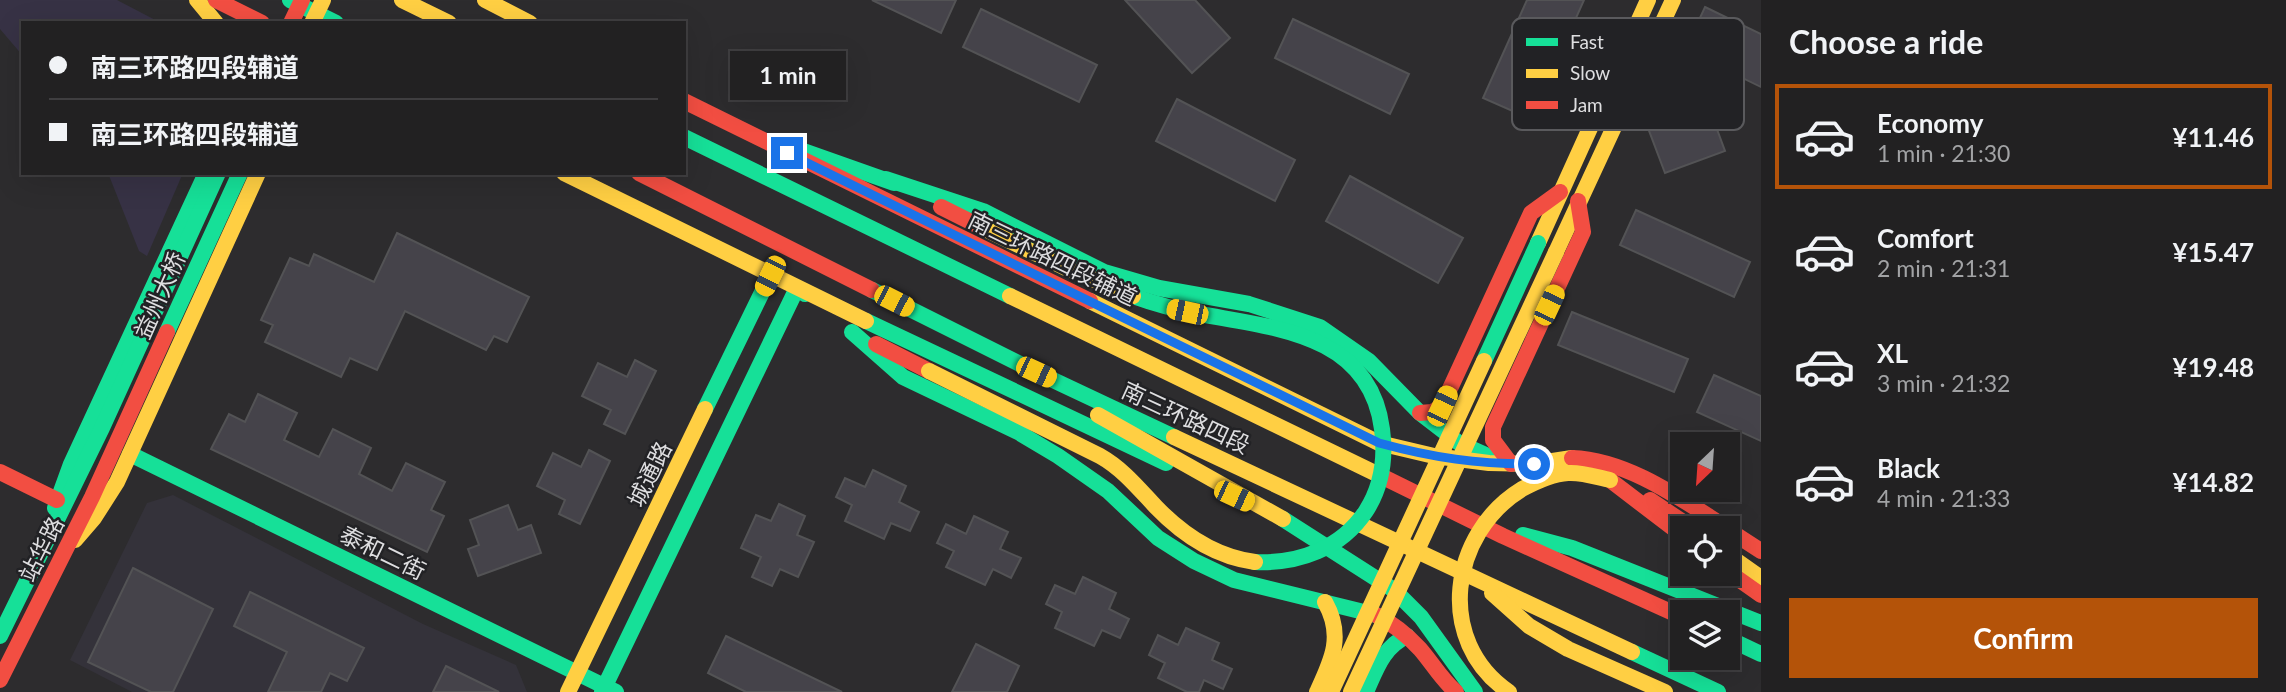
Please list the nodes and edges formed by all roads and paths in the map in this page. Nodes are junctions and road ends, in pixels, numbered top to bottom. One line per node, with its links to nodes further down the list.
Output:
1 (197, 0): 12 (main road)
2 (216, 0): 13 (main road)
3 (290, 0): 16 (main road)
4 (302, 0): 14 (main road, bridge)
5 (323, 0): 15 (main road, bridge)
6 (402, 0): 17 (main road)
7 (485, 0): 18 (main road)
8 (1648, 0): 10 (main road)
9 (1673, 0): 11 (main road)
10 (1640, 18)
11 (1664, 18)
12 (214, 21)
13 (258, 21)
14 (292, 21)
15 (313, 21)
16 (332, 21)
17 (445, 21)
18 (526, 21)
19 (686, 103): 20 (main road, 南三环路四段辅道)
20 (737, 128): 30 (main road, 南三环路四段辅道); 41 (main road, 南三环路四段辅道)
21 (1588, 130): 31 (main road)
22 (1612, 130): 32 (main road)
23 (686, 137): 50 (main road)
24 (205, 175): 44 (main road)
25 (217, 175): 52 (main road, 益州大桥)
26 (239, 175): 45 (main road, 益州大桥)
27 (257, 175): 40 (main road)
28 (568, 175): 33 (main road)
29 (643, 175): 35 (main road, 南三环路四段)
30 (886, 180): 36 (main road, 南三环路四段辅道, bridge); 38 (main road, 南三环路四段辅道)
31 (1560, 192): 37 (main road); 72 (main road, bridge)
32 (1578, 201): 39 (main road); 73 (main road, bridge)
33 (770, 276): 34 (main road); 67 (main road, 城通路)
34 (797, 288): 36 (main road); 48 (main road); 69 (main road)
35 (894, 301): 48 (main road); 56 (main road, 南三环路四段)
36 (852, 332): 60 (main road)
37 (1442, 406): 38 (main road); 39 (main road)
38 (1420, 413): 41 (main road, 南三环路四段辅道)
39 (1493, 427): 41 (main road)
40 (130, 454): 53 (main road); 67 (main road, 泰和二街)
41 (1511, 464): 47 (main road, 南三环路四段辅道)
42 (0, 472): 44 (main road)
43 (1610, 480): 46 (main road); 49 (main road); 77 (main road, bridge)
44 (57, 500): 52 (main road)
45 (84, 513): 53 (main road, 站华路)
46 (1673, 516)
47 (1707, 516)
48 (1283, 519): 76 (main road)
49 (1670, 525)
50 (1503, 536): 61 (main road); 62 (main road)
51 (1740, 537): 54 (main road, 南三环路四段辅道)
52 (48, 542): 63 (main road, 站华路)
53 (65, 551): 68 (main road, 站华路)
54 (1761, 551)
55 (1740, 563): 57 (main road)
56 (1475, 578): 78 (main road); 79 (main road, 南三环路四段)
57 (1761, 578)
58 (1740, 580): 59 (main road)
59 (1761, 595)
60 (1325, 602): 64 (main road); 71 (main road)
61 (1670, 612)
62 (1761, 623)
63 (0, 636)
64 (1407, 636): 74 (main road); 75 (main road)
65 (1740, 644): 66 (main road)
66 (1761, 654)
67 (578, 673): 69 (main road, 泰和二街); 70 (main road, 城通路)
68 (0, 680)
69 (608, 690)
70 (568, 692)
71 (1317, 692)
72 (1331, 692)
73 (1351, 692)
74 (1366, 692)
75 (1456, 692)
76 (1475, 692)
77 (1509, 692)
78 (1665, 692)
79 (1718, 692)

